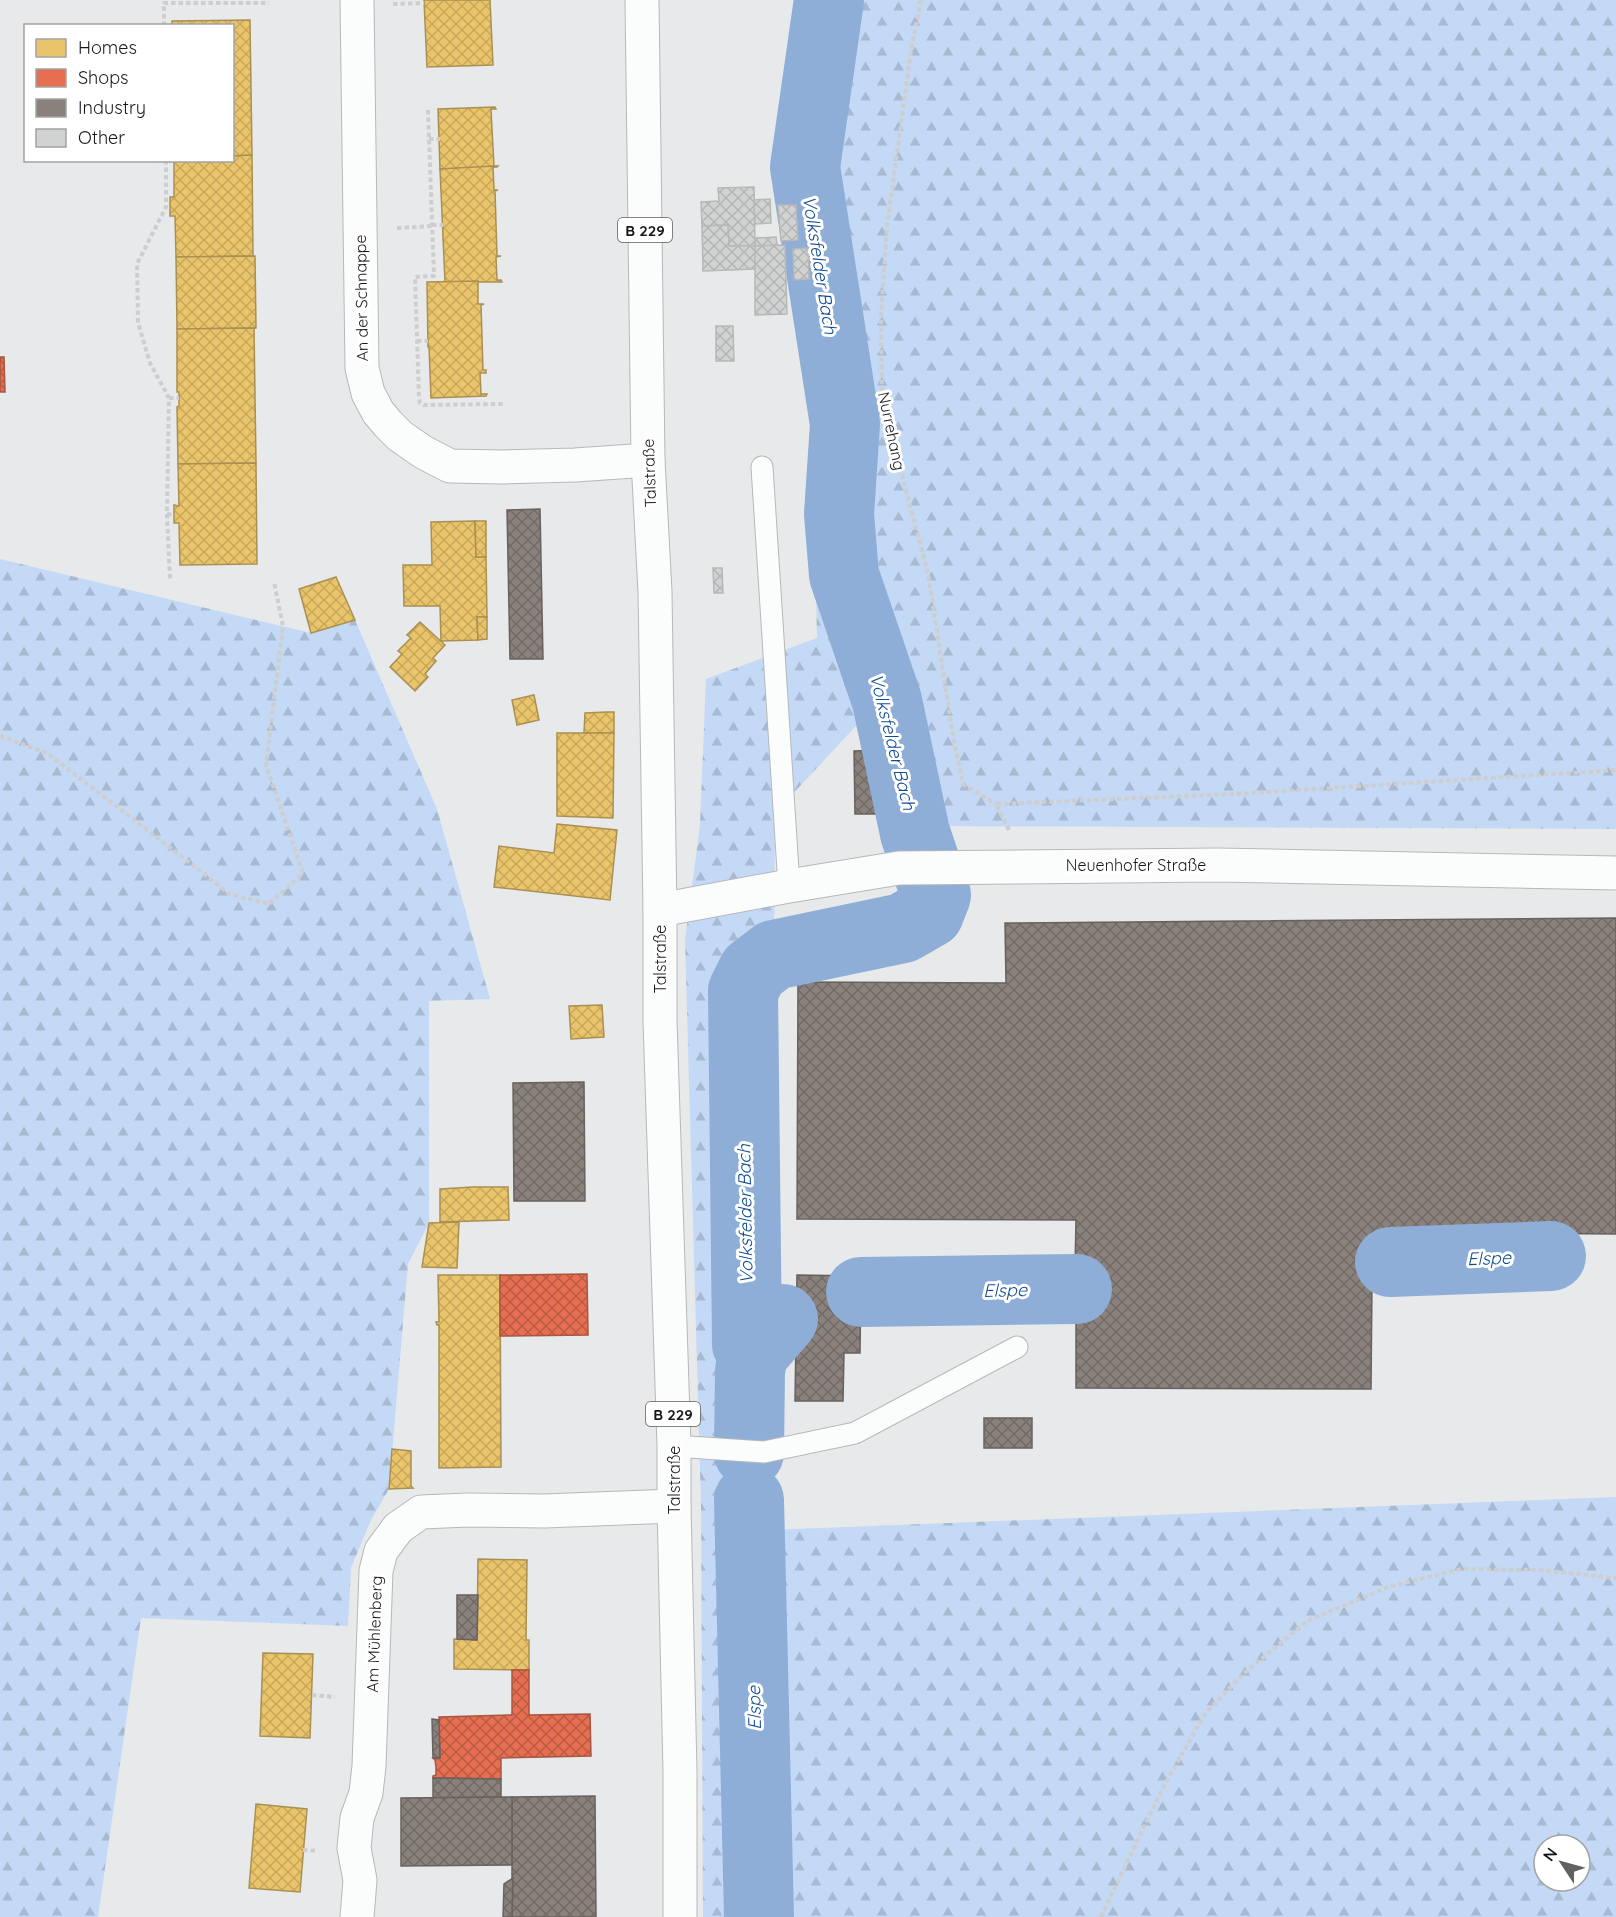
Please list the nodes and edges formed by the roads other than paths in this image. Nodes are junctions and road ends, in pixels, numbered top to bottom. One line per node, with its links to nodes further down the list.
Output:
1 (357, 0): 3 (street, An der Schnappe)
2 (642, 0): 3 (street, Talstraße / B 229)
3 (648, 460): 7 (street, Talstraße / B 229)
4 (762, 467): 6 (lane)
5 (1616, 873): 6 (street, Neuenhofer Straße)
6 (789, 886): 7 (street, Neuenhofer Straße)
7 (660, 910): 9 (street, Talstraße / B 229)
8 (1017, 1347): 9 (lane)
9 (674, 1446): 10 (street, Talstraße / B 229)
10 (674, 1506): 11 (street, Am Mühlenberg); 12 (street, Talstraße / B 229)
11 (357, 1917)
12 (680, 1917)

